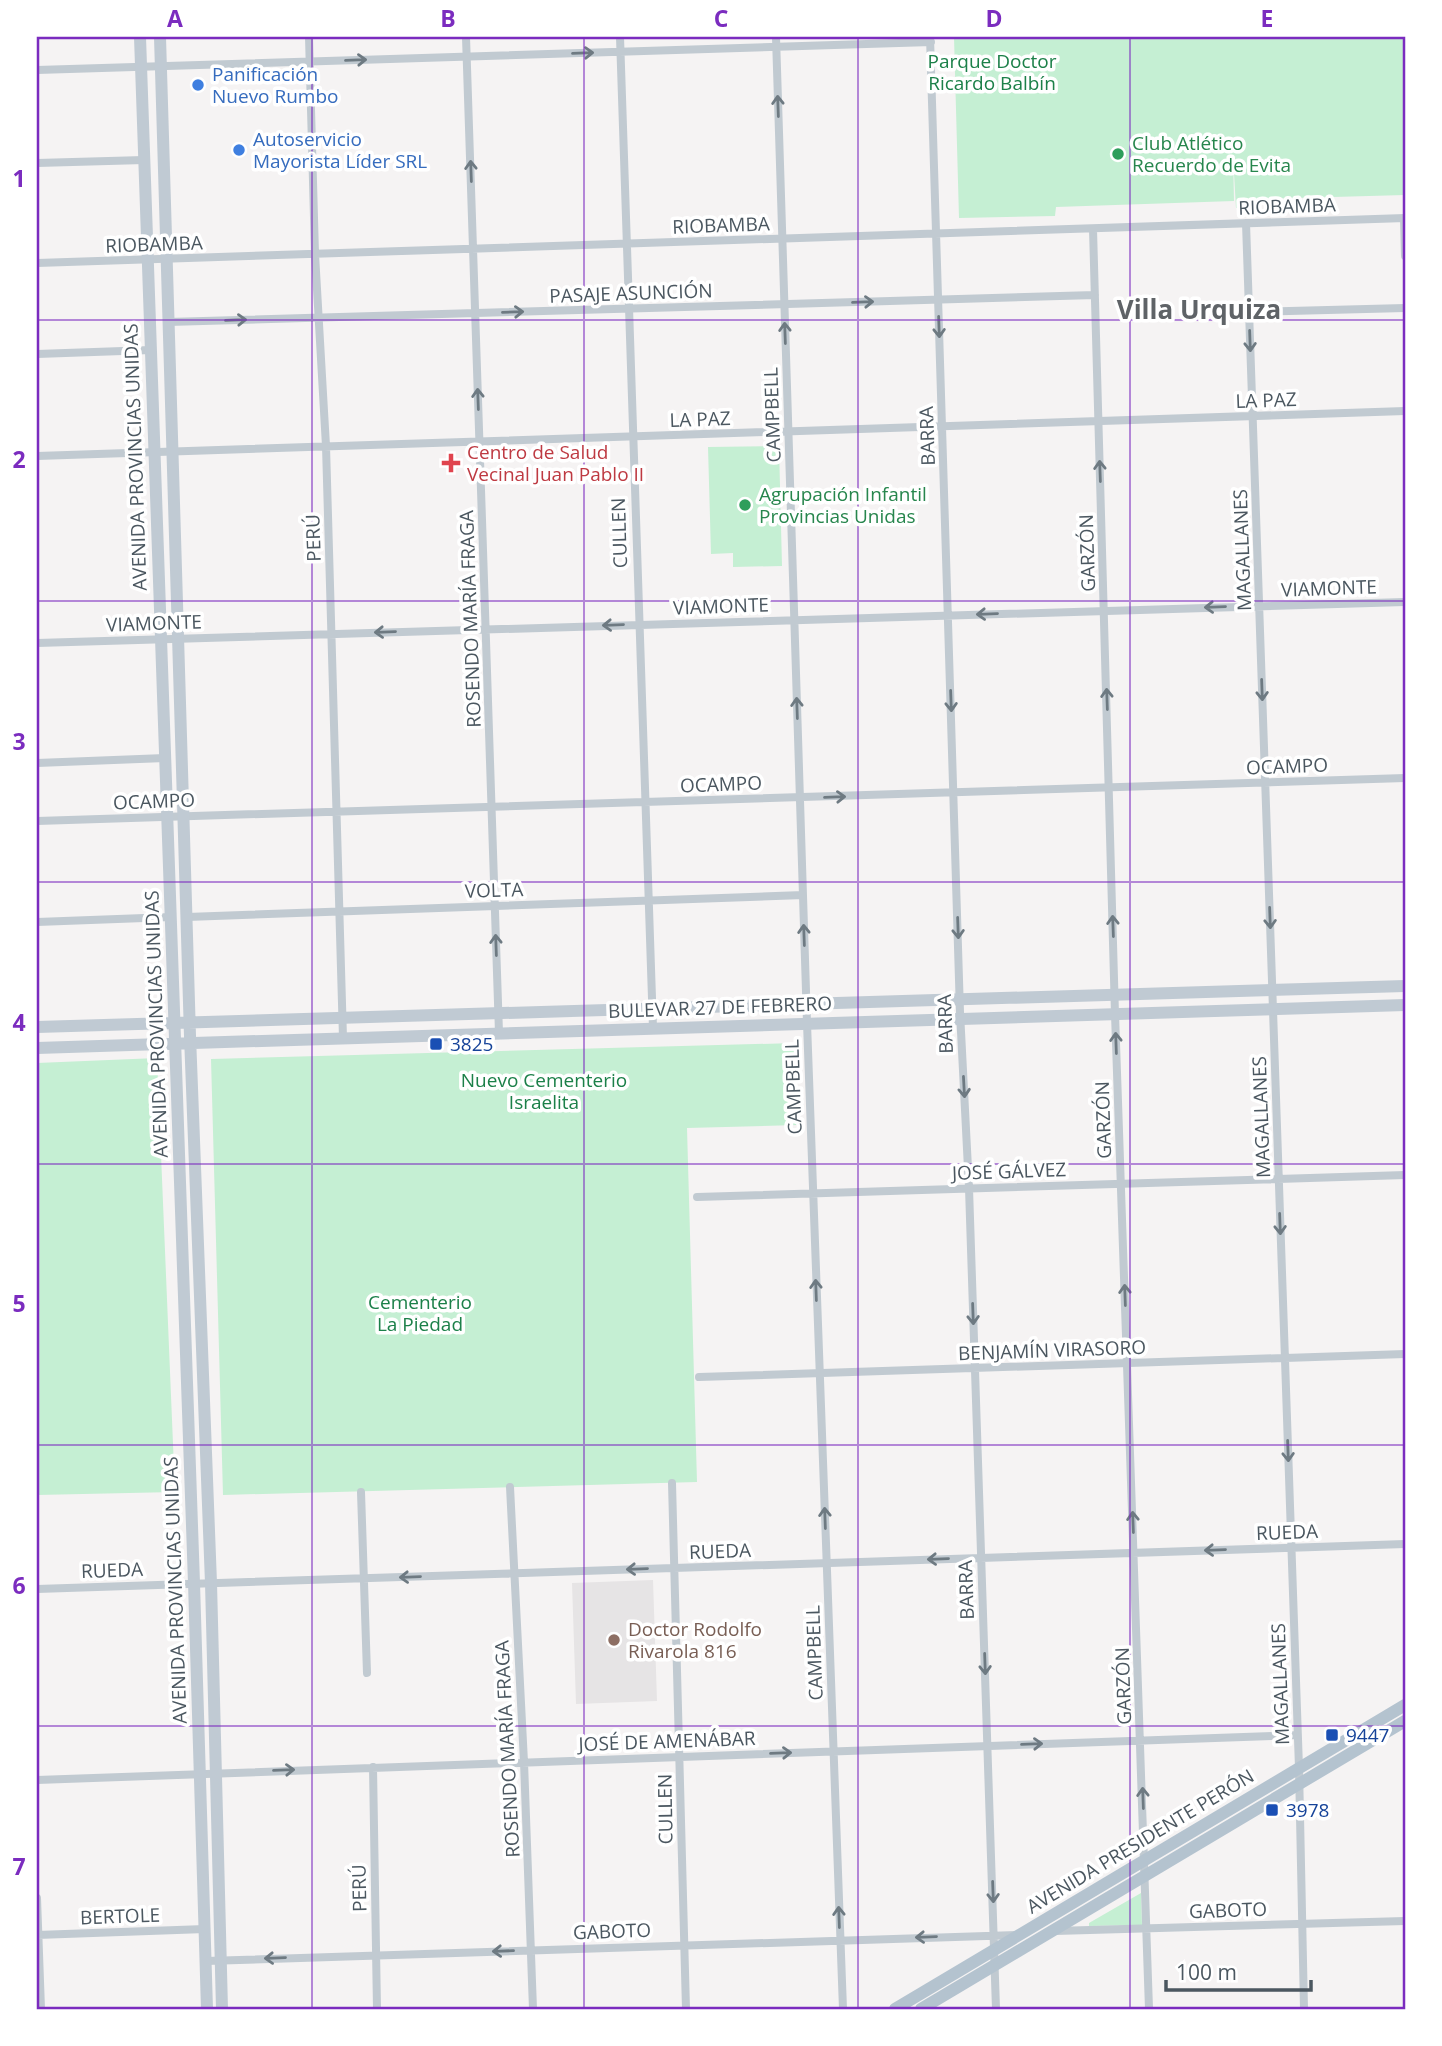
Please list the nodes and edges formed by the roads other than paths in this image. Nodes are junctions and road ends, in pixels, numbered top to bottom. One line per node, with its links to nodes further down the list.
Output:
1 (140, 37): 14 (main road, AVENIDA PROVINCIAS UNIDAS)
2 (160, 37): 13 (main road, AVENIDA PROVINCIAS UNIDAS)
3 (309, 37): 12 (street, PERÚ)
4 (466, 37): 11 (street, ROSENDO MARÍA FRAGA)
5 (620, 37): 10 (street, CULLEN)
6 (776, 37): 9 (street, CAMPBELL)
7 (931, 39): 8 (street); 21 (street, BARRA)
8 (854, 41): 9 (street)
9 (776, 47): 10 (street); 22 (street, CAMPBELL, one-way to 9)
10 (620, 52): 11 (street, one-way to 10); 23 (street, CULLEN)
11 (467, 57): 12 (street, one-way to 11); 24 (street, ROSENDO MARÍA FRAGA, one-way to 11)
12 (310, 61): 13 (street); 25 (street, PERÚ)
13 (161, 66): 14 (street); 27 (main road, AVENIDA PROVINCIAS UNIDAS)
14 (141, 67): 15 (street); 16 (main road, AVENIDA PROVINCIAS UNIDAS)
15 (37, 70)
16 (144, 160): 17 (street); 28 (main road, AVENIDA PROVINCIAS UNIDAS)
17 (37, 163)
18 (1405, 218): 19 (street, RIOBAMBA); 26 (street)
19 (1246, 223): 20 (street, RIOBAMBA); 36 (street, MAGALLANES)
20 (1093, 229): 21 (street, RIOBAMBA); 30 (street, GARZÓN)
21 (937, 234): 22 (street, RIOBAMBA); 31 (street, BARRA)
22 (782, 239): 23 (street, RIOBAMBA); 32 (street, CAMPBELL)
23 (626, 244): 24 (street, RIOBAMBA); 34 (street, CULLEN)
24 (473, 249): 25 (street, RIOBAMBA); 35 (street, ROSENDO MARÍA FRAGA)
25 (314, 254): 27 (street, RIOBAMBA); 37 (street, PERÚ)
26 (1405, 256)
27 (166, 259): 28 (street, RIOBAMBA); 38 (main road, AVENIDA PROVINCIAS UNIDAS)
28 (148, 260): 29 (street, RIOBAMBA); 39 (main road, AVENIDA PROVINCIAS UNIDAS)
29 (37, 263)
30 (1095, 295): 31 (street, PASAJE ASUNCIÓN); 43 (street, GARZÓN)
31 (939, 299): 32 (street, PASAJE ASUNCIÓN, one-way to 31); 44 (street, BARRA, one-way to 44)
32 (784, 304): 34 (street, PASAJE ASUNCIÓN); 45 (street, CAMPBELL, one-way to 32)
33 (1405, 308): 36 (street)
34 (628, 309): 35 (street, PASAJE ASUNCIÓN, one-way to 34); 46 (street, CULLEN)
35 (475, 313): 37 (street, PASAJE ASUNCIÓN); 47 (street, ROSENDO MARÍA FRAGA, one-way to 35)
36 (1249, 313): 42 (street, MAGALLANES, one-way to 42)
37 (318, 318): 38 (street, PASAJE ASUNCIÓN, one-way to 37); 48 (street, PERÚ)
38 (168, 322): 49 (main road, AVENIDA PROVINCIAS UNIDAS)
39 (151, 350): 40 (street); 50 (main road, AVENIDA PROVINCIAS UNIDAS)
40 (37, 354)
41 (1405, 411): 42 (street, LA PAZ)
42 (1253, 416): 43 (street, LA PAZ); 53 (street, MAGALLANES)
43 (1098, 421): 44 (street, LA PAZ); 54 (street, GARZÓN, one-way to 43)
44 (942, 426): 45 (street, LA PAZ); 55 (street, BARRA)
45 (788, 432): 46 (street, LA PAZ); 56 (street, CAMPBELL)
46 (632, 436): 47 (street, LA PAZ); 57 (street, CULLEN)
47 (480, 441): 48 (street, LA PAZ); 58 (street, ROSENDO MARÍA FRAGA)
48 (326, 446): 49 (street, LA PAZ); 59 (street, PERÚ)
49 (172, 451): 50 (street, LA PAZ); 60 (main road, AVENIDA PROVINCIAS UNIDAS)
50 (155, 452): 51 (street, LA PAZ); 61 (main road, AVENIDA PROVINCIAS UNIDAS)
51 (37, 456)
52 (1405, 602): 53 (street, VIAMONTE)
53 (1259, 606): 54 (street, VIAMONTE, one-way to 54); 66 (street, MAGALLANES, one-way to 66)
54 (1104, 611): 55 (street, VIAMONTE, one-way to 55); 67 (street, GARZÓN, one-way to 54)
55 (948, 615): 56 (street, VIAMONTE); 68 (street, BARRA, one-way to 68)
56 (794, 620): 57 (street, VIAMONTE); 69 (street, CAMPBELL, one-way to 56)
57 (638, 625): 58 (street, VIAMONTE, one-way to 58); 70 (street, CULLEN)
58 (486, 629): 59 (street, VIAMONTE, one-way to 59); 71 (street, ROSENDO MARÍA FRAGA)
59 (331, 634): 60 (street, VIAMONTE); 72 (street, PERÚ)
60 (178, 638): 61 (street, VIAMONTE); 73 (main road, AVENIDA PROVINCIAS UNIDAS)
61 (161, 639): 62 (street, VIAMONTE); 63 (main road, AVENIDA PROVINCIAS UNIDAS)
62 (37, 643)
63 (165, 758): 64 (street); 74 (main road, AVENIDA PROVINCIAS UNIDAS)
64 (37, 763)
65 (1405, 778): 66 (street, OCAMPO)
66 (1265, 783): 67 (street, OCAMPO); 84 (street, MAGALLANES, one-way to 84)
67 (1109, 788): 68 (street, OCAMPO); 85 (street, GARZÓN, one-way to 67)
68 (954, 793): 69 (street, OCAMPO, one-way to 68); 86 (street, BARRA, one-way to 86)
69 (800, 798): 70 (street, OCAMPO); 76 (street, CAMPBELL)
70 (645, 803): 71 (street, OCAMPO); 77 (street, CULLEN)
71 (491, 807): 72 (street, OCAMPO); 78 (street, ROSENDO MARÍA FRAGA)
72 (336, 812): 73 (street, OCAMPO); 79 (street, PERÚ)
73 (184, 816): 74 (street, OCAMPO); 80 (main road, AVENIDA PROVINCIAS UNIDAS)
74 (167, 817): 75 (street, OCAMPO); 81 (main road, AVENIDA PROVINCIAS UNIDAS)
75 (37, 821)
76 (803, 895): 77 (street, VOLTA); 87 (street, CAMPBELL, one-way to 76)
77 (648, 901): 78 (street, VOLTA); 89 (street, CULLEN)
78 (495, 906): 79 (street, VOLTA); 91 (street, ROSENDO MARÍA FRAGA, one-way to 78)
79 (339, 912): 80 (street, VOLTA); 93 (street, PERÚ)
80 (187, 917): 96 (main road, AVENIDA PROVINCIAS UNIDAS)
81 (171, 918): 82 (street); 95 (main road, AVENIDA PROVINCIAS UNIDAS)
82 (37, 922)
83 (1405, 986): 84 (main road, BULEVAR 27 DE FEBRERO)
84 (1272, 990): 85 (main road, BULEVAR 27 DE FEBRERO); 90 (street, MAGALLANES)
85 (1115, 995): 86 (main road, BULEVAR 27 DE FEBRERO); 92 (street, GARZÓN)
86 (960, 999): 87 (main road, BULEVAR 27 DE FEBRERO); 94 (street, BARRA)
87 (806, 1003): 89 (main road, BULEVAR 27 DE FEBRERO); 97 (street, CAMPBELL)
88 (1405, 1005): 90 (main road, BULEVAR 27 DE FEBRERO)
89 (652, 1008): 91 (main road, BULEVAR 27 DE FEBRERO); 99 (street, CULLEN)
90 (1273, 1009): 92 (main road, BULEVAR 27 DE FEBRERO); 106 (street, MAGALLANES)
91 (498, 1013): 93 (main road, BULEVAR 27 DE FEBRERO); 100 (street, ROSENDO MARÍA FRAGA)
92 (1115, 1014): 94 (main road, BULEVAR 27 DE FEBRERO); 107 (street, GARZÓN, one-way to 92)
93 (342, 1017): 96 (main road, BULEVAR 27 DE FEBRERO); 101 (street, PERÚ)
94 (961, 1019): 97 (main road, BULEVAR 27 DE FEBRERO); 108 (street, BARRA, one-way to 108)
95 (175, 1022): 96 (main road, BULEVAR 27 DE FEBRERO); 98 (main road, BULEVAR 27 DE FEBRERO); 102 (main road, AVENIDA PROVINCIAS UNIDAS)
96 (190, 1022): 103 (main road, AVENIDA PROVINCIAS UNIDAS)
97 (807, 1023): 99 (main road, BULEVAR 27 DE FEBRERO); 109 (street, CAMPBELL)
98 (37, 1027)
99 (653, 1028): 100 (main road, BULEVAR 27 DE FEBRERO)
100 (499, 1033): 101 (main road, BULEVAR 27 DE FEBRERO)
101 (343, 1038): 103 (main road, BULEVAR 27 DE FEBRERO)
102 (175, 1043): 103 (main road, BULEVAR 27 DE FEBRERO); 104 (main road, BULEVAR 27 DE FEBRERO); 128 (main road, AVENIDA PROVINCIAS UNIDAS)
103 (191, 1043): 129 (main road, AVENIDA PROVINCIAS UNIDAS)
104 (37, 1048)
105 (1405, 1175): 106 (street, JOSÉ GÁLVEZ)
106 (1279, 1179): 107 (street, JOSÉ GÁLVEZ); 112 (street, MAGALLANES, one-way to 112)
107 (1121, 1184): 108 (street, JOSÉ GÁLVEZ); 113 (street, GARZÓN, one-way to 107)
108 (969, 1188): 109 (street, JOSÉ GÁLVEZ); 114 (street, BARRA, one-way to 114)
109 (813, 1193): 110 (street, JOSÉ GÁLVEZ); 115 (street, CAMPBELL, one-way to 109)
110 (698, 1197)
111 (1405, 1354): 112 (street, BENJAMÍN VIRASORO)
112 (1285, 1358): 113 (street, BENJAMÍN VIRASORO); 121 (street, MAGALLANES, one-way to 121)
113 (1128, 1363): 114 (street, BENJAMÍN VIRASORO); 122 (street, GARZÓN, one-way to 113)
114 (975, 1368): 115 (street, BENJAMÍN VIRASORO); 123 (street, BARRA)
115 (819, 1373): 116 (street, BENJAMÍN VIRASORO); 124 (street, CAMPBELL, one-way to 115)
116 (699, 1377)
117 (672, 1483): 125 (street, CULLEN)
118 (510, 1487): 126 (street, ROSENDO MARÍA FRAGA)
119 (361, 1492): 127 (street)
120 (1405, 1544): 121 (street, RUEDA)
121 (1291, 1548): 122 (street, RUEDA, one-way to 122); 134 (street, MAGALLANES)
122 (1134, 1553): 123 (street, RUEDA); 135 (street, GARZÓN)
123 (981, 1558): 124 (street, RUEDA, one-way to 124); 136 (street, BARRA, one-way to 136)
124 (826, 1563): 125 (street, RUEDA); 137 (street, CAMPBELL)
125 (676, 1568): 126 (street, RUEDA, one-way to 126); 138 (street, CULLEN)
126 (515, 1573): 127 (street, RUEDA, one-way to 127); 139 (street, ROSENDO MARÍA FRAGA)
127 (363, 1578): 129 (street, RUEDA); 131 (street)
128 (194, 1583): 129 (street, RUEDA); 130 (street, RUEDA); 143 (main road, AVENIDA PROVINCIAS UNIDAS)
129 (211, 1583): 142 (main road, AVENIDA PROVINCIAS UNIDAS)
130 (37, 1588)
131 (367, 1673)
132 (1405, 1705): 141 (main road, AVENIDA PRESIDENTE PERÓN)
133 (1403, 1724): 145 (main road, AVENIDA PRESIDENTE PERÓN)
134 (1297, 1735): 135 (street, JOSÉ DE AMENÁBAR); 141 (street, MAGALLANES)
135 (1141, 1741): 136 (street, JOSÉ DE AMENÁBAR, one-way to 135); 146 (street, GARZÓN, one-way to 135)
136 (987, 1746): 137 (street, JOSÉ DE AMENÁBAR); 155 (street, BARRA, one-way to 155)
137 (833, 1751): 138 (street, JOSÉ DE AMENÁBAR, one-way to 137); 157 (street, CAMPBELL, one-way to 137)
138 (680, 1756): 139 (street, JOSÉ DE AMENÁBAR); 158 (street, CULLEN)
139 (524, 1762): 140 (street, JOSÉ DE AMENÁBAR); 159 (street, ROSENDO MARÍA FRAGA)
140 (373, 1767): 142 (street, JOSÉ DE AMENÁBAR, one-way to 140); 161 (street, PERÚ)
141 (1299, 1768): 145 (street, MAGALLANES); 146 (main road, AVENIDA PRESIDENTE PERÓN)
142 (216, 1772): 143 (street, JOSÉ DE AMENÁBAR); 162 (main road, AVENIDA PROVINCIAS UNIDAS)
143 (200, 1773): 144 (street, JOSÉ DE AMENÁBAR); 152 (main road, AVENIDA PROVINCIAS UNIDAS)
144 (37, 1780)
145 (1299, 1784): 147 (main road, AVENIDA PRESIDENTE PERÓN); 150 (street, MAGALLANES)
146 (1145, 1860): 147 (street, GARZÓN); 156 (main road, AVENIDA PRESIDENTE PERÓN)
147 (1145, 1874): 151 (street, GARZÓN); 153 (main road, AVENIDA PRESIDENTE PERÓN)
148 (37, 1898): 154 (street)
149 (1405, 1921): 150 (street, GABOTO)
150 (1301, 1924): 151 (street, GABOTO); 176 (street, MAGALLANES)
151 (1147, 1928): 153 (street, GABOTO); 175 (street, GARZÓN)
152 (205, 1929): 154 (street, BERTOLE); 163 (main road, AVENIDA PROVINCIAS UNIDAS)
153 (1052, 1931): 164 (main road, AVENIDA PRESIDENTE PERÓN)
154 (37, 1935): 165 (street)
155 (994, 1935): 156 (street, GABOTO); 157 (street, GABOTO, one-way to 157); 160 (street, BARRA)
156 (1020, 1935): 160 (main road, AVENIDA PRESIDENTE PERÓN)
157 (840, 1940): 158 (street, GABOTO); 171 (street, CAMPBELL)
158 (684, 1945): 159 (street, GABOTO); 170 (street, CULLEN)
159 (531, 1950): 161 (street, GABOTO, one-way to 161); 169 (street, ROSENDO MARÍA FRAGA)
160 (995, 1950): 164 (street, BARRA); 172 (main road, AVENIDA PRESIDENTE PERÓN)
161 (376, 1955): 162 (street, GABOTO, one-way to 162); 168 (street, PERÚ)
162 (220, 1960): 163 (street, GABOTO); 167 (main road, AVENIDA PROVINCIAS UNIDAS)
163 (206, 1961): 166 (main road, AVENIDA PROVINCIAS UNIDAS)
164 (995, 1965): 173 (main road, AVENIDA PRESIDENTE PERÓN); 174 (street, BARRA)
165 (41, 2009)
166 (207, 2009)
167 (222, 2009)
168 (377, 2009)
169 (533, 2009)
170 (686, 2009)
171 (843, 2009)
172 (895, 2009)
173 (921, 2009)
174 (996, 2009)
175 (1149, 2009)
176 (1304, 2009)

